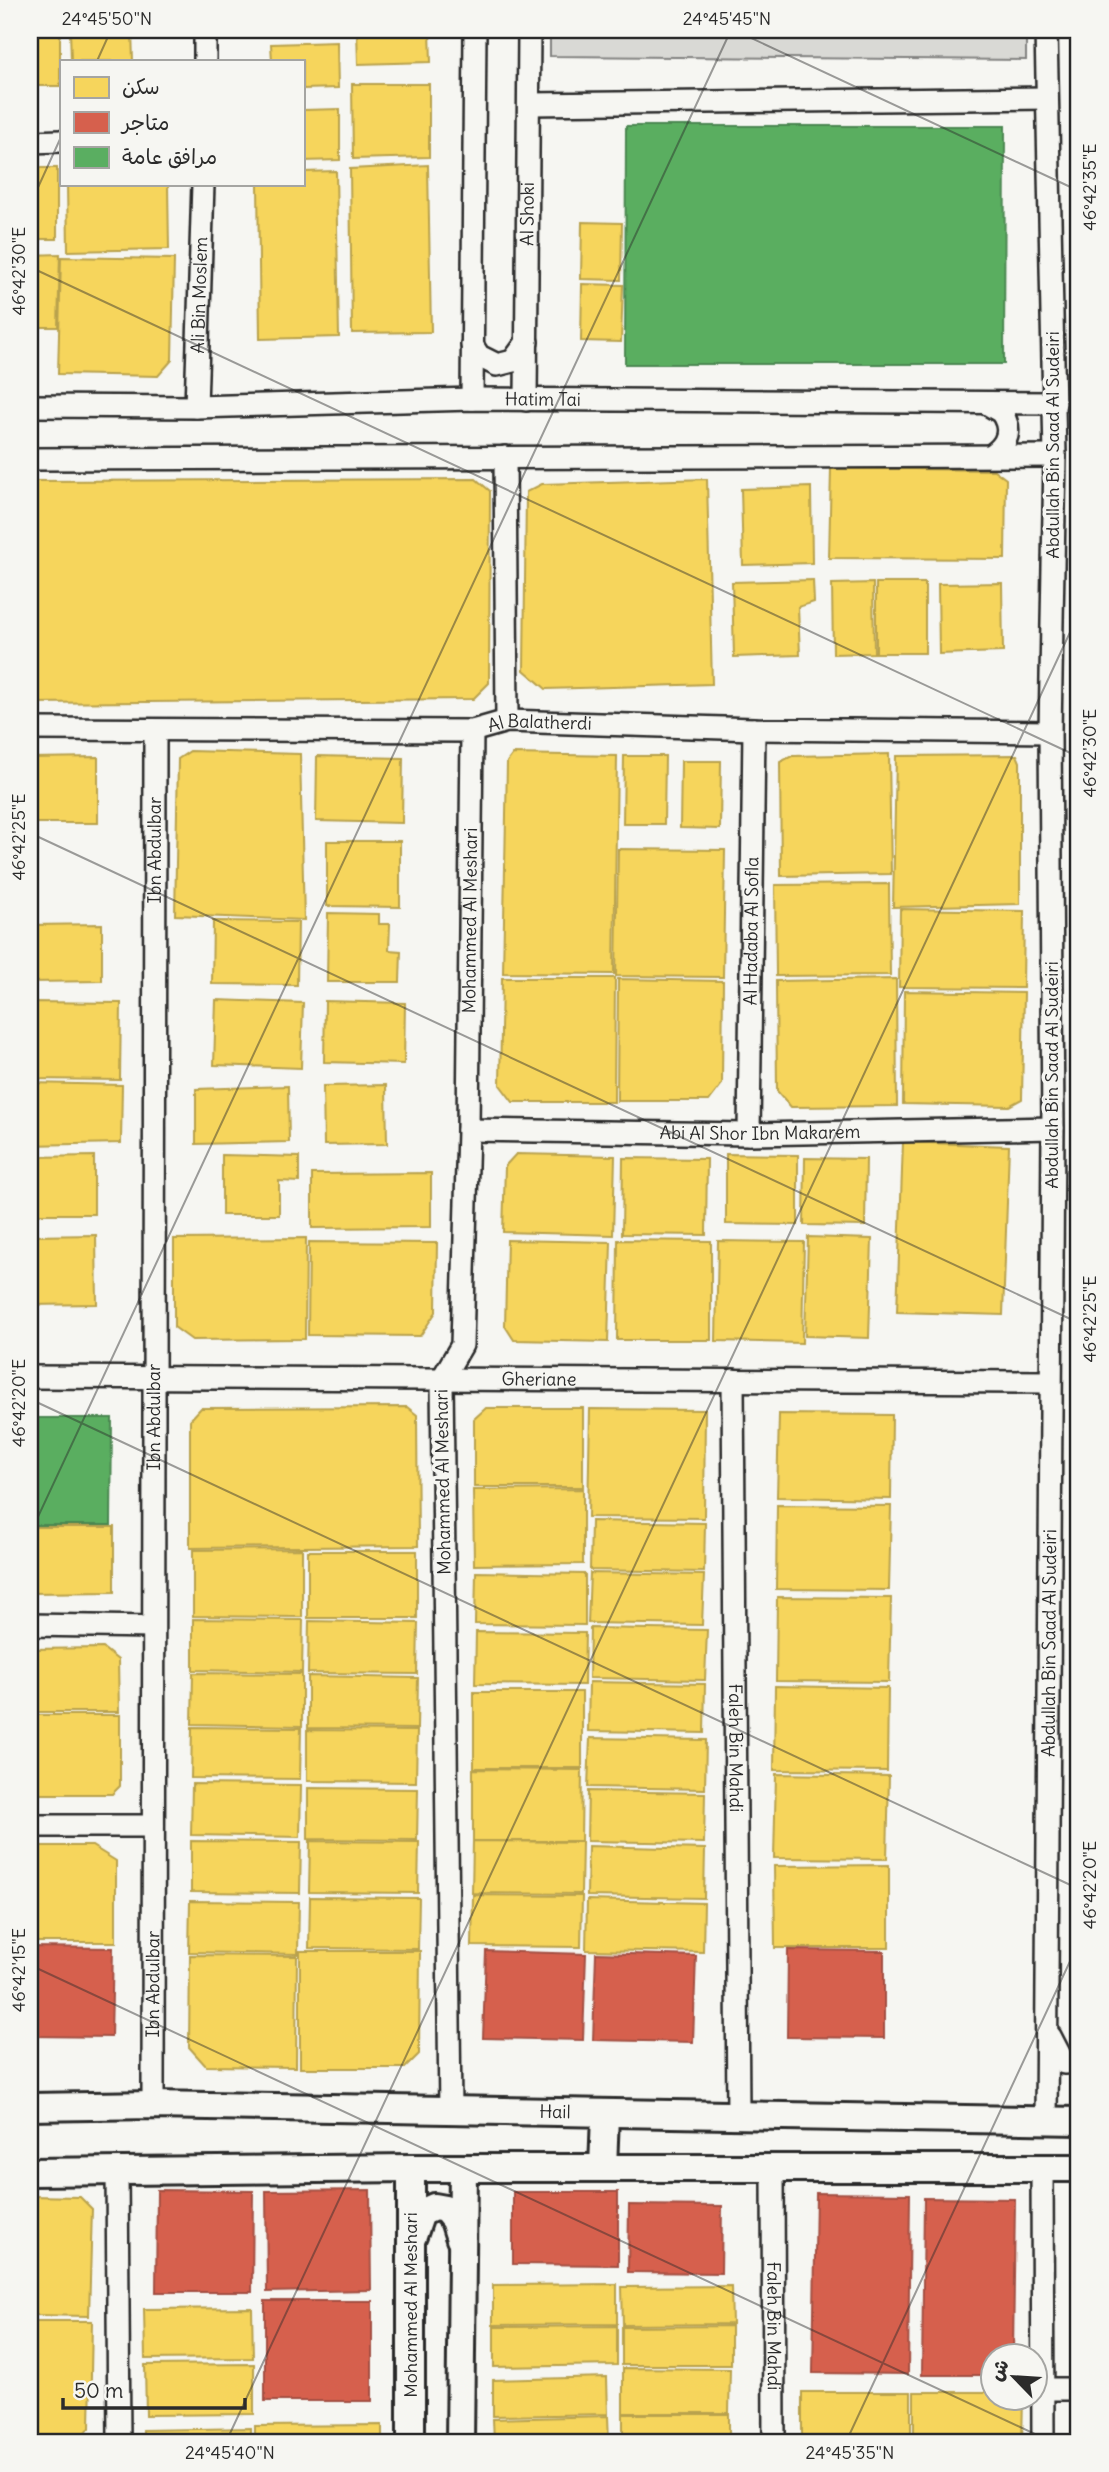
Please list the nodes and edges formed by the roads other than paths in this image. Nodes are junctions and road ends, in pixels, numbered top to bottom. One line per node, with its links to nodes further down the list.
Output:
1 (205, 30): 5 (street)
2 (475, 30): 12 (street)
3 (529, 30): 7 (street, Al Shoki)
4 (1046, 30): 6 (street, Abdullah Bin Saad Al Sudeiri)
5 (205, 60)
6 (1047, 98): 7 (street); 16 (street, Abdullah Bin Saad Al Sudeiri)
7 (529, 104): 11 (street, Al Shoki)
8 (60, 141): 9 (street)
9 (30, 142)
10 (203, 186): 18 (street, Ali Bin Moslem)
11 (527, 342): 12 (street); 14 (street, Al Shoki)
12 (472, 345): 13 (street)
13 (472, 399): 14 (street, Hatim Tai); 18 (street, Hatim Tai)
14 (526, 400): 15 (street, Hatim Tai)
15 (986, 403): 16 (street, Hatim Tai); 19 (street)
16 (1055, 403): 20 (street, Abdullah Bin Saad Al Sudeiri)
17 (30, 406): 18 (street, Hatim Tai)
18 (195, 407)
19 (992, 456): 20 (street); 21 (street)
20 (1055, 456): 28 (street, Abdullah Bin Saad Al Sudeiri)
21 (505, 457): 22 (street); 23 (street)
22 (30, 459)
23 (507, 721): 25 (street, Al Balatherdi); 27 (street, Al Balatherdi)
24 (30, 729): 26 (street, Al Balatherdi)
25 (754, 729): 28 (street, Al Balatherdi); 31 (street, Al Hadaba Al Sofla)
26 (155, 730): 27 (street, Al Balatherdi); 33 (street, Ibn Abdulbar)
27 (472, 731): 30 (street, Mohammed Al Meshari)
28 (1050, 732): 29 (street, Abdullah Bin Saad Al Sudeiri)
29 (1053, 1128): 31 (street, Abi Al Shor Ibn Makarem); 36 (street, Abdullah Bin Saad Al Sudeiri)
30 (468, 1129): 31 (street, Abi Al Shor Ibn Makarem); 34 (street, Mohammed Al Meshari)
31 (749, 1134)
32 (30, 1377): 33 (street, Gheriane)
33 (154, 1378): 34 (street, Gheriane); 38 (street, Ibn Abdulbar)
34 (442, 1379): 35 (street, Gheriane); 45 (street, Mohammed Al Meshari)
35 (733, 1380): 36 (street, Gheriane); 47 (street, Faleh Bin Mahdi)
36 (1050, 1382): 41 (street, Abdullah Bin Saad Al Sudeiri)
37 (30, 1625): 38 (street)
38 (153, 1627): 40 (street, Ibn Abdulbar)
39 (30, 1826): 40 (street)
40 (153, 1826): 43 (street, Ibn Abdulbar)
41 (1047, 2028): 42 (street); 48 (street, Abdullah Bin Saad Al Sudeiri)
42 (1079, 2062)
43 (153, 2105): 44 (street, Hail); 45 (street, Hail)
44 (30, 2107)
45 (450, 2112): 46 (street, Hail)
46 (605, 2115): 47 (street, Hail); 52 (street)
47 (738, 2115): 48 (street, Hail)
48 (1046, 2121): 49 (street, Hail)
49 (1079, 2121)
50 (411, 2168): 51 (street); 56 (street); 59 (street, Mohammed Al Meshari)
51 (463, 2168): 52 (street); 58 (street)
52 (603, 2168): 53 (street)
53 (773, 2168): 54 (street); 67 (street, Faleh Bin Mahdi)
54 (1042, 2168): 55 (street); 60 (street)
55 (1079, 2168)
56 (117, 2170): 57 (street); 64 (street)
57 (30, 2172)
58 (462, 2244): 59 (street); 66 (street)
59 (411, 2247): 65 (street, Mohammed Al Meshari)
60 (1043, 2342)
61 (1050, 2389): 62 (street)
62 (1079, 2389)
63 (1043, 2412): 68 (street)
64 (119, 2442)
65 (411, 2442)
66 (460, 2442)
67 (774, 2442)
68 (1043, 2442)

